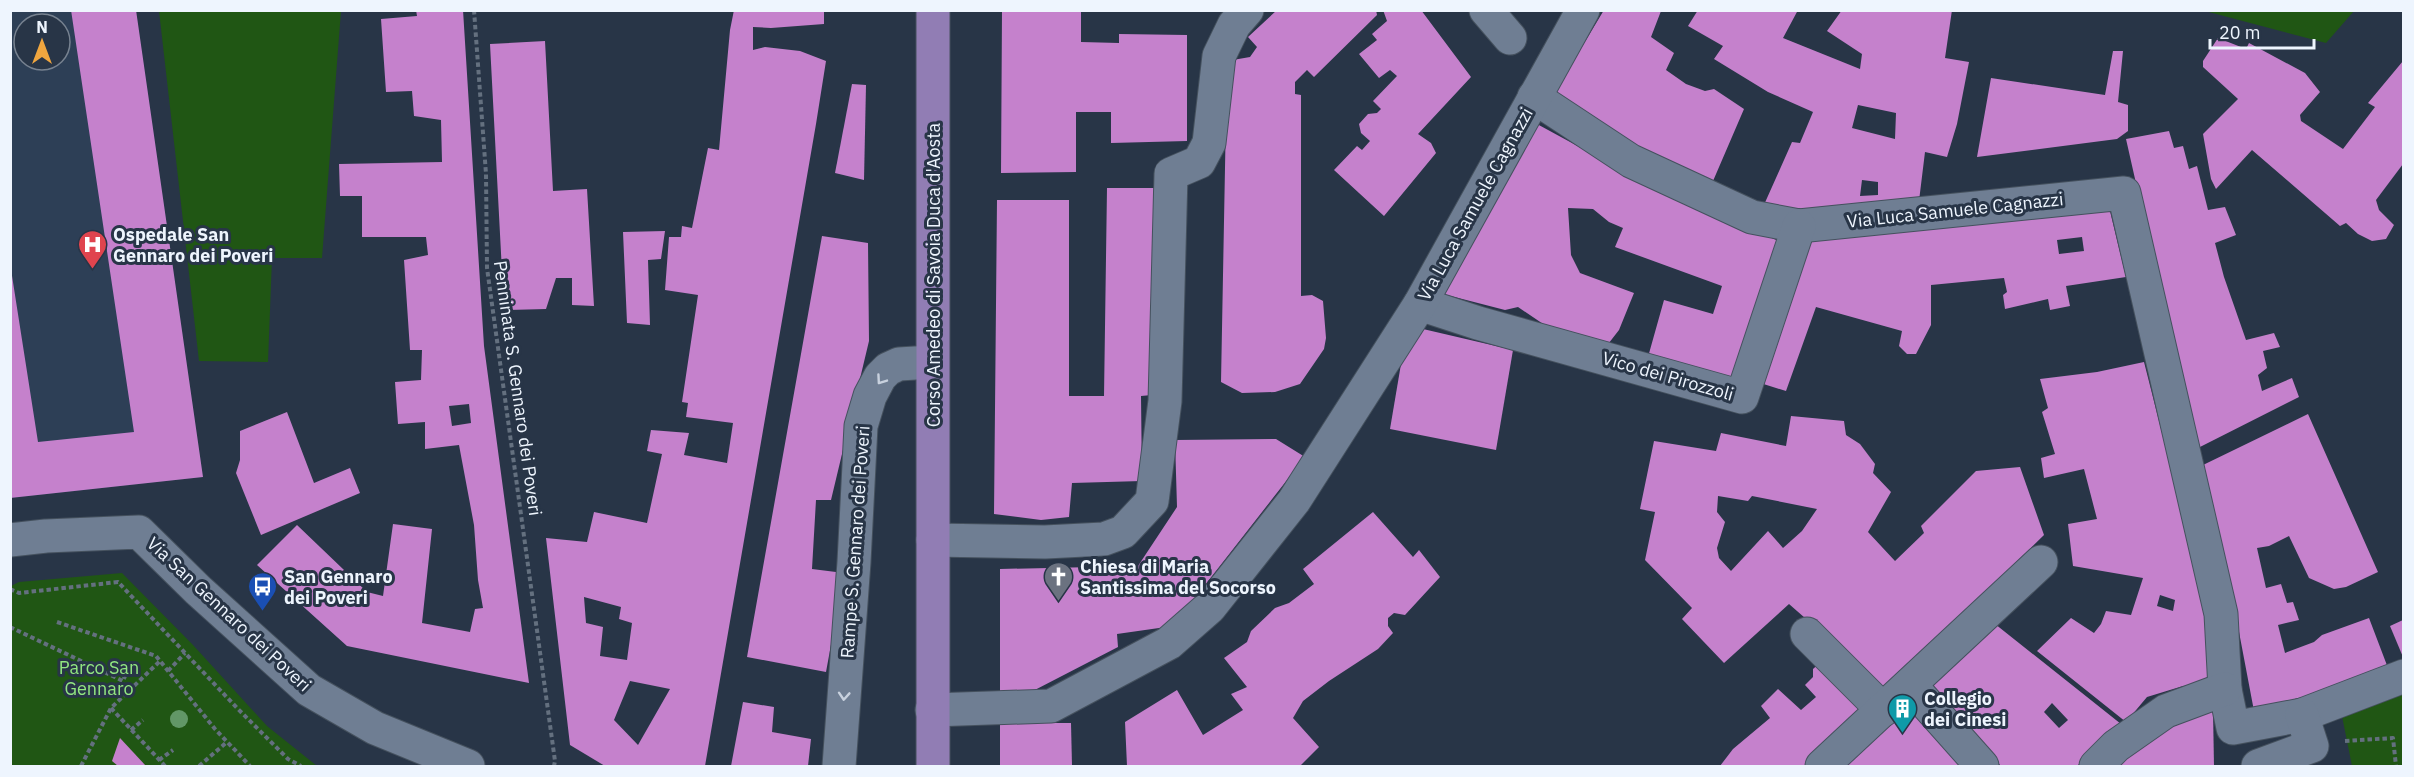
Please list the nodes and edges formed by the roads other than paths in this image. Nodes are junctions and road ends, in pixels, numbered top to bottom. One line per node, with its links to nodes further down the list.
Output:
1 (933, 10): 9 (main road, Corso Amedeo di Savoia Duca d'Aosta)
2 (1247, 10): 11 (street)
3 (1485, 10): 5 (street)
4 (1583, 10): 6 (street)
5 (1510, 38)
6 (1534, 98): 7 (street, Via Luca Samuele Cagnazzi); 8 (street, Via Luca Samuele Cagnazzi)
7 (1799, 226): 8 (street, Vico dei Pirozzoli); 16 (street, Via Luca Samuele Cagnazzi)
8 (1420, 304): 17 (street, Via Luca Samuele Cagnazzi)
9 (932, 362): 11 (main road, Corso Amedeo di Savoia Duca d'Aosta); 21 (street, Rampe S. Gennaro dei Poveri, one-way to 21)
10 (10, 540): 20 (street, Via San Gennaro dei Poveri)
11 (933, 540): 17 (main road, Corso Amedeo di Savoia Duca d'Aosta)
12 (2041, 562): 15 (street)
13 (1807, 634): 18 (street)
14 (2403, 676): 19 (street)
15 (1910, 685): 18 (street); 24 (street)
16 (2225, 689): 19 (street, Via Luca Samuele Cagnazzi); 25 (street)
17 (932, 710): 22 (main road, Corso Amedeo di Savoia Duca d'Aosta)
18 (1883, 710): 23 (street)
19 (2302, 715): 26 (street)
20 (468, 766)
21 (839, 766)
22 (933, 766)
23 (1822, 766)
24 (1982, 766)
25 (2096, 766)
26 (2258, 766)

